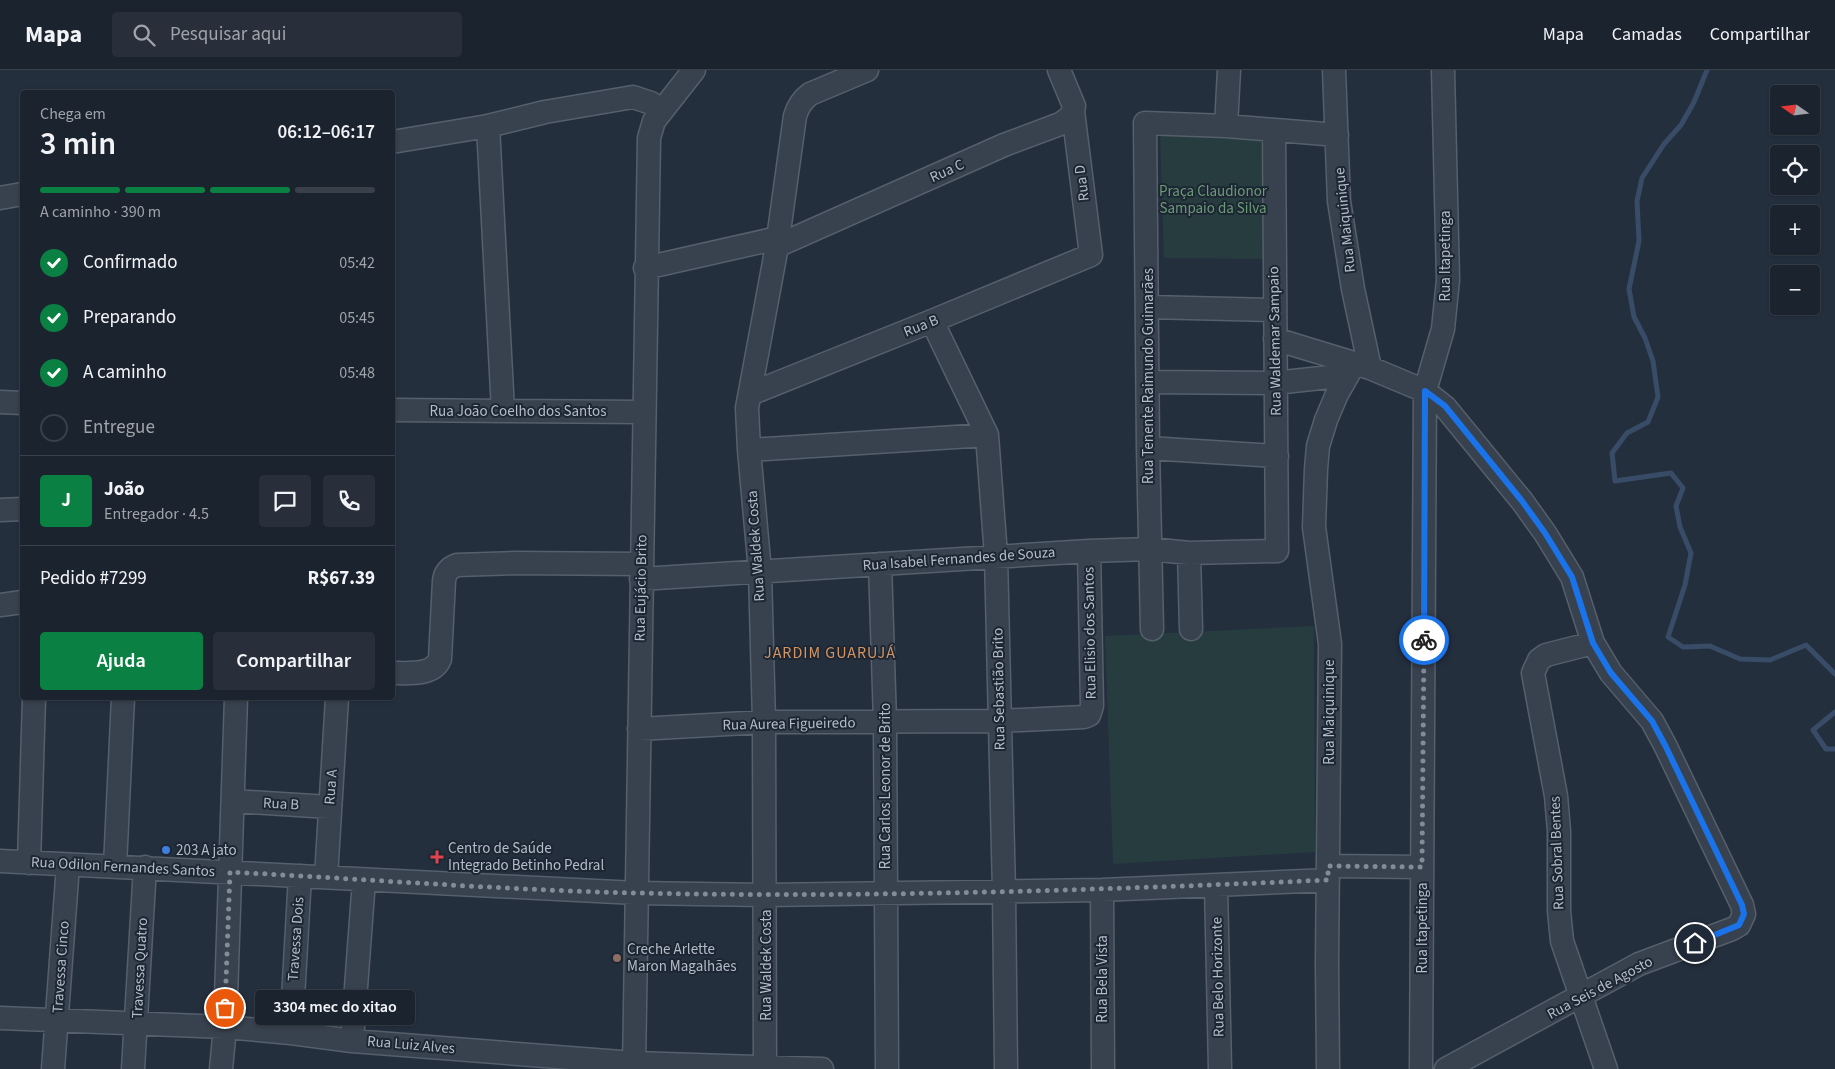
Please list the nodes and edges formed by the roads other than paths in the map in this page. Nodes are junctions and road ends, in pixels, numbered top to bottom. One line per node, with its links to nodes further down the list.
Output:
1 (694, 70): 7 (street)
2 (867, 70): 17 (street, Rua Waldek Costa)
3 (1059, 70): 8 (street)
4 (1228, 70): 10 (street)
5 (1334, 70): 12 (street, Rua Maiquinique)
6 (1444, 70): 27 (street, Rua Itapetinga)
7 (662, 111): 9 (street); 19 (street, Rua Eujácio Brito)
8 (1073, 111): 17 (street, Rua C); 18 (street, Rua D)
9 (488, 126): 13 (street); 32 (street)
10 (1226, 126): 11 (street); 20 (street, Rua Tenente Raimundo Guimarães)
11 (1274, 130): 12 (street); 21 (street, Rua Waldemar Sampaio)
12 (1337, 135): 24 (street, Rua Maiquinique)
13 (395, 142)
14 (20, 194): 15 (street)
15 (0, 198): 16 (street)
16 (0, 203)
17 (777, 242): 19 (street, Rua C); 28 (street, Rua Waldek Costa)
18 (1091, 255): 22 (street, Rua B)
19 (645, 268): 33 (street, Rua Eujácio Brito)
20 (1148, 307): 21 (street); 25 (street, Rua Tenente Raimundo Guimarães)
21 (1274, 310): 23 (street, Rua Waldemar Sampaio)
22 (932, 321): 28 (street, Rua B); 34 (street, Rua Sebastião Brito)
23 (1275, 339): 24 (street); 26 (street, Rua Waldemar Sampaio)
24 (1357, 369): 26 (street); 27 (street); 71 (street, Rua Maiquinique)
25 (1148, 382): 26 (street); 35 (street, Rua Tenente Raimundo Guimarães)
26 (1275, 383): 37 (street, Rua Waldemar Sampaio)
27 (1425, 391): 52 (street); 68 (street, Rua Itapetinga)
28 (750, 394): 36 (street, Rua Waldek Costa)
29 (0, 402): 30 (street)
30 (20, 403)
31 (395, 410): 32 (street, Rua João Coelho dos Santos)
32 (503, 411): 33 (street, Rua João Coelho dos Santos)
33 (643, 412): 46 (street, Rua Eujácio Brito)
34 (987, 435): 36 (street); 44 (street, Rua Sebastião Brito)
35 (1148, 448): 37 (street); 40 (street, Rua Tenente Raimundo Guimarães)
36 (749, 450): 47 (street, Rua Waldek Costa)
37 (1277, 456): 42 (street, Rua Waldemar Sampaio)
38 (20, 509): 39 (street)
39 (0, 510)
40 (1150, 548): 41 (street, Rua Isabel Fernandes de Souza); 43 (street, Rua Isabel Fernandes de Souza); 50 (street, Rua Tenente Raimundo Guimarães)
41 (1089, 551): 44 (street, Rua Isabel Fernandes de Souza); 58 (street, Rua Elisio dos Santos)
42 (1277, 551): 43 (street, Rua Isabel Fernandes de Souza)
43 (1189, 553): 51 (street)
44 (996, 556): 45 (street, Rua Isabel Fernandes de Souza); 58 (street, Rua Sebastião Brito)
45 (880, 564): 47 (street, Rua Isabel Fernandes de Souza); 60 (street, Rua Carlos Leonor de Brito)
46 (641, 571): 47 (street, Rua Isabel Fernandes de Souza); 53 (street, Rua Isabel Fernandes de Souza); 61 (street, Rua Eujácio Brito)
47 (760, 572): 59 (street, Rua Waldek Costa)
48 (20, 602): 49 (street)
49 (0, 604)
50 (1152, 629)
51 (1192, 629)
52 (1593, 643): 81 (street, Rua Sobral Bentes); 81 (street, Rua Seis de Agosto)
53 (395, 673)
54 (34, 700): 65 (street)
55 (123, 700): 67 (street)
56 (236, 700): 62 (street)
57 (337, 700): 63 (street, Rua A)
58 (999, 721): 60 (street, Rua Aurea Figueiredo); 77 (street, Rua Sebastião Brito)
59 (764, 722): 60 (street, Rua Aurea Figueiredo); 61 (street, Rua Aurea Figueiredo); 80 (street, Rua Waldek Costa)
60 (885, 722): 79 (street, Rua Carlos Leonor de Brito)
61 (639, 729): 78 (street, Rua Eujácio Brito)
62 (233, 801): 63 (street, Rua B); 70 (street)
63 (330, 807): 73 (street, Rua A)
64 (0, 861): 65 (street, Rua Odilon Fernandes Santos)
65 (29, 863): 66 (street, Rua Odilon Fernandes Santos)
66 (68, 865): 67 (street, Rua Odilon Fernandes Santos); 83 (street, Travessa Cinco)
67 (115, 866): 69 (street, Rua Odilon Fernandes Santos)
68 (1422, 867): 71 (street, Rua Odilon Fernandes Santos); 100 (street, Rua Itapetinga)
69 (145, 868): 70 (street, Rua Odilon Fernandes Santos); 84 (street, Travessa Quatro)
70 (230, 872): 72 (street, Rua Odilon Fernandes Santos); 85 (street)
71 (1328, 873): 75 (street, Rua Odilon Fernandes Santos); 99 (street, Rua Maiquinique)
72 (300, 876): 73 (street, Rua Odilon Fernandes Santos); 86 (street, Travessa Dois)
73 (326, 877): 74 (street, Rua Odilon Fernandes Santos)
74 (364, 880): 78 (street, Rua Odilon Fernandes Santos); 87 (street)
75 (1216, 885): 76 (street, Rua Odilon Fernandes Santos); 98 (street, Rua Belo Horizonte)
76 (1102, 890): 77 (street, Rua Odilon Fernandes Santos); 97 (street, Rua Bela Vista)
77 (1004, 892): 79 (street, Rua Odilon Fernandes Santos); 96 (street, Rua Sebastião Brito)
78 (636, 893): 80 (street, Rua Odilon Fernandes Santos); 89 (street, Rua Eujácio Brito)
79 (886, 893): 80 (street, Rua Odilon Fernandes Santos); 95 (street, Rua Carlos Leonor de Brito)
80 (766, 895): 90 (street, Rua Waldek Costa)
81 (1581, 997): 101 (street, Rua Seis de Agosto); 102 (street, Rua Sobral Bentes)
82 (0, 1018): 83 (street, Rua Luiz Alves)
83 (57, 1020): 84 (street, Rua Luiz Alves); 91 (street, Travessa Cinco)
84 (137, 1024): 85 (street, Rua Luiz Alves); 92 (street, Travessa Quatro)
85 (225, 1028): 86 (street, Rua Luiz Alves); 93 (street)
86 (290, 1033): 87 (street, Rua Luiz Alves)
87 (352, 1041): 88 (street, Rua Luiz Alves)
88 (532, 1062): 89 (street, Rua Luiz Alves)
89 (634, 1066): 90 (street, Rua Luiz Alves)
90 (765, 1068): 94 (street, Rua Luiz Alves)
91 (52, 1069)
92 (133, 1069)
93 (221, 1069)
94 (822, 1069)
95 (887, 1069)
96 (1006, 1069)
97 (1103, 1069)
98 (1220, 1069)
99 (1328, 1069)
100 (1421, 1069)
101 (1446, 1069)
102 (1606, 1069)

